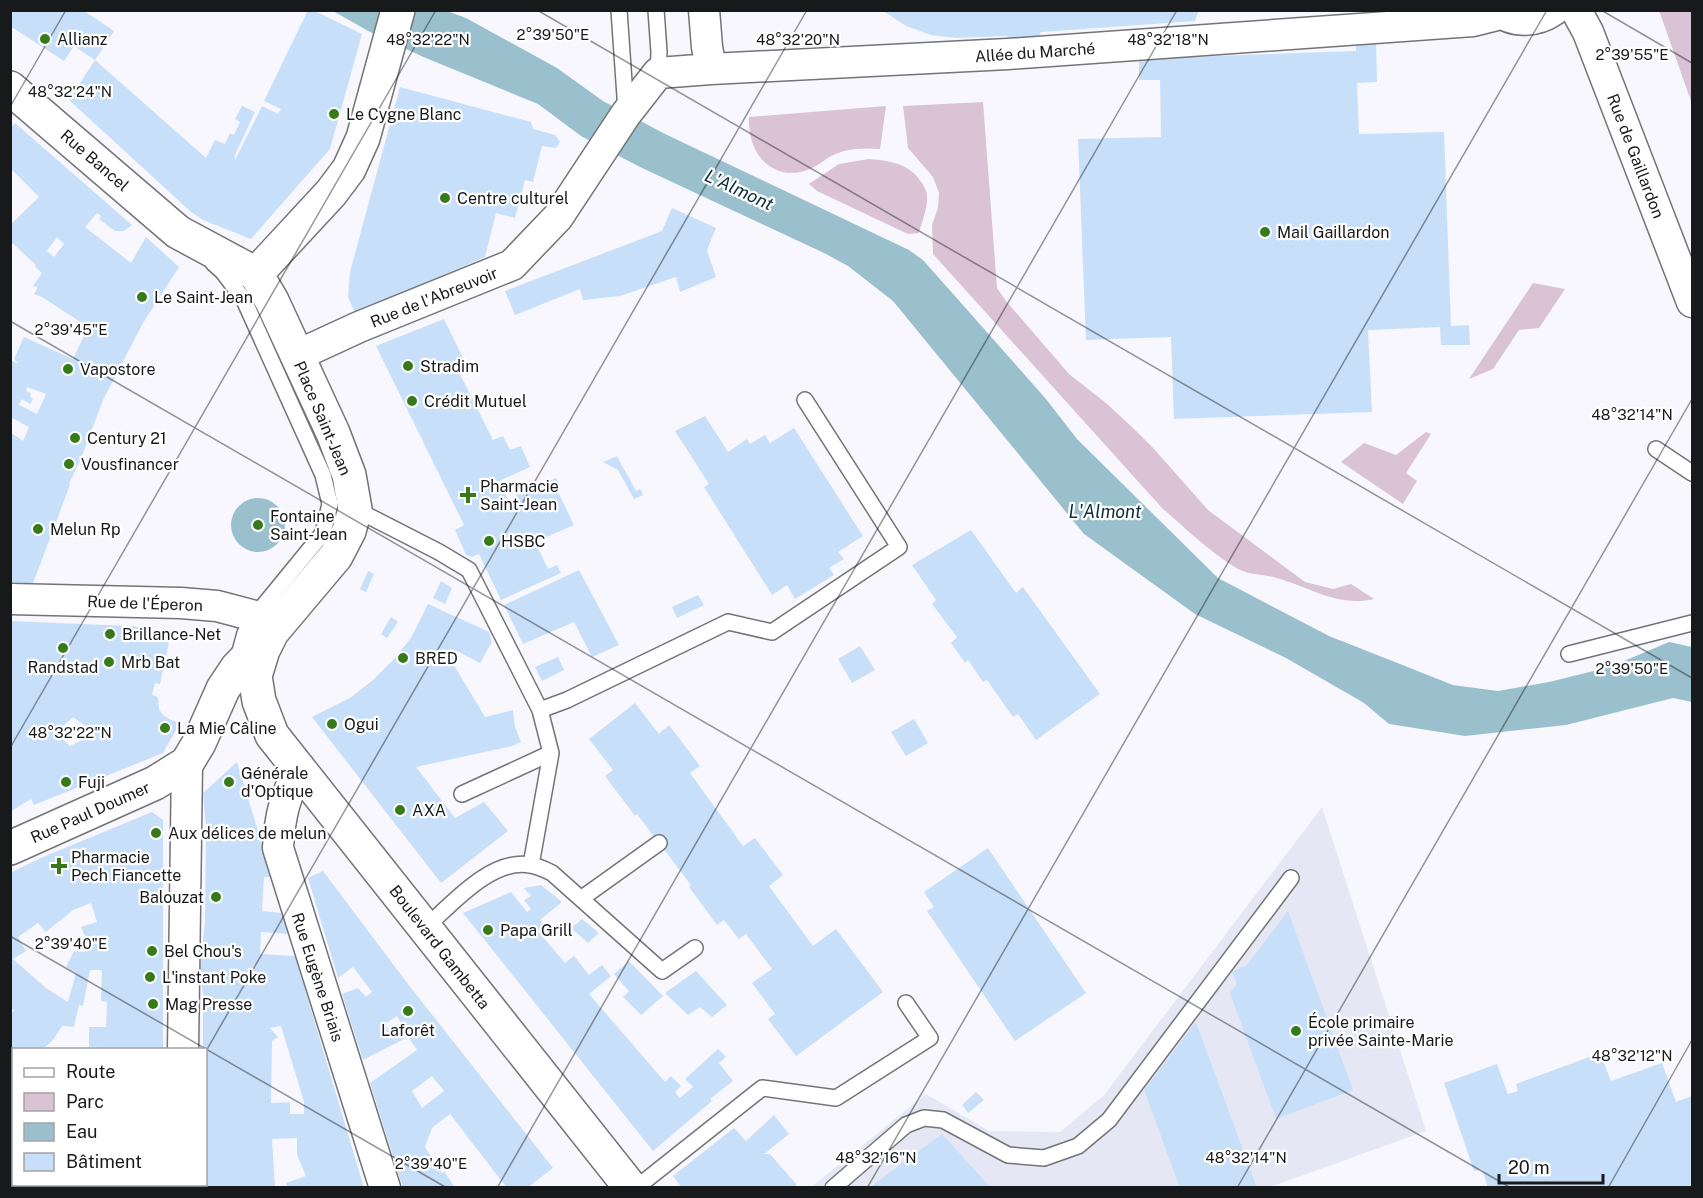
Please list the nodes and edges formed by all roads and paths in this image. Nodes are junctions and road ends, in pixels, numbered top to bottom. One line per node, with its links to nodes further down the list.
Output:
1 (398, 10): 13 (main road)
2 (620, 10): 11 (lane)
3 (656, 10): 9 (lane)
4 (704, 10): 8 (street)
5 (1554, 10): 7 (street)
6 (1576, 10): 14 (street, Rue de Gaillardon)
7 (1499, 12): 8 (street, Allée du Marché)
8 (711, 69): 9 (street)
9 (658, 73): 11 (street, Rue de l'Abreuvoir)
10 (10, 88): 12 (main road, Rue Bancel)
11 (626, 114): 15 (street, Rue de l'Abreuvoir)
12 (178, 232): 13 (main road); 22 (lane)
13 (256, 274): 15 (main road, Place Saint-Jean)
14 (1692, 302)
15 (296, 356): 19 (main road, Place Saint-Jean)
16 (805, 400): 26 (lane)
17 (1656, 449): 18 (lane)
18 (1692, 473)
19 (355, 509): 22 (main road, Place Saint-Jean); 26 (lane)
20 (10, 599): 22 (street, Rue de l'Éperon)
21 (1692, 623): 23 (lane)
22 (264, 624): 24 (main road, Rue Paul Doumer); 25 (main road, Place Saint-Jean)
23 (1569, 654)
24 (237, 668): 27 (lane); 29 (main road, Rue Paul Doumer)
25 (259, 701): 27 (main road, Boulevard Gambetta)
26 (540, 710): 28 (lane)
27 (272, 735): 30 (main road, Boulevard Gambetta)
28 (551, 753): 31 (lane); 34 (lane)
29 (187, 763): 33 (main road, Rue Paul Doumer); 40 (street)
30 (299, 767): 37 (main road, Boulevard Gambetta); 41 (street, Rue Eugène Briais)
31 (462, 794)
32 (658, 843): 36 (lane)
33 (10, 848)
34 (531, 865): 36 (lane); 37 (lane)
35 (1291, 878): 44 (lane)
36 (582, 898): 38 (lane)
37 (425, 928): 42 (main road, Boulevard Gambetta)
38 (695, 948)
39 (906, 1003): 43 (lane)
40 (183, 1048)
41 (385, 1188)
42 (631, 1188)
43 (636, 1188)
44 (832, 1188)

